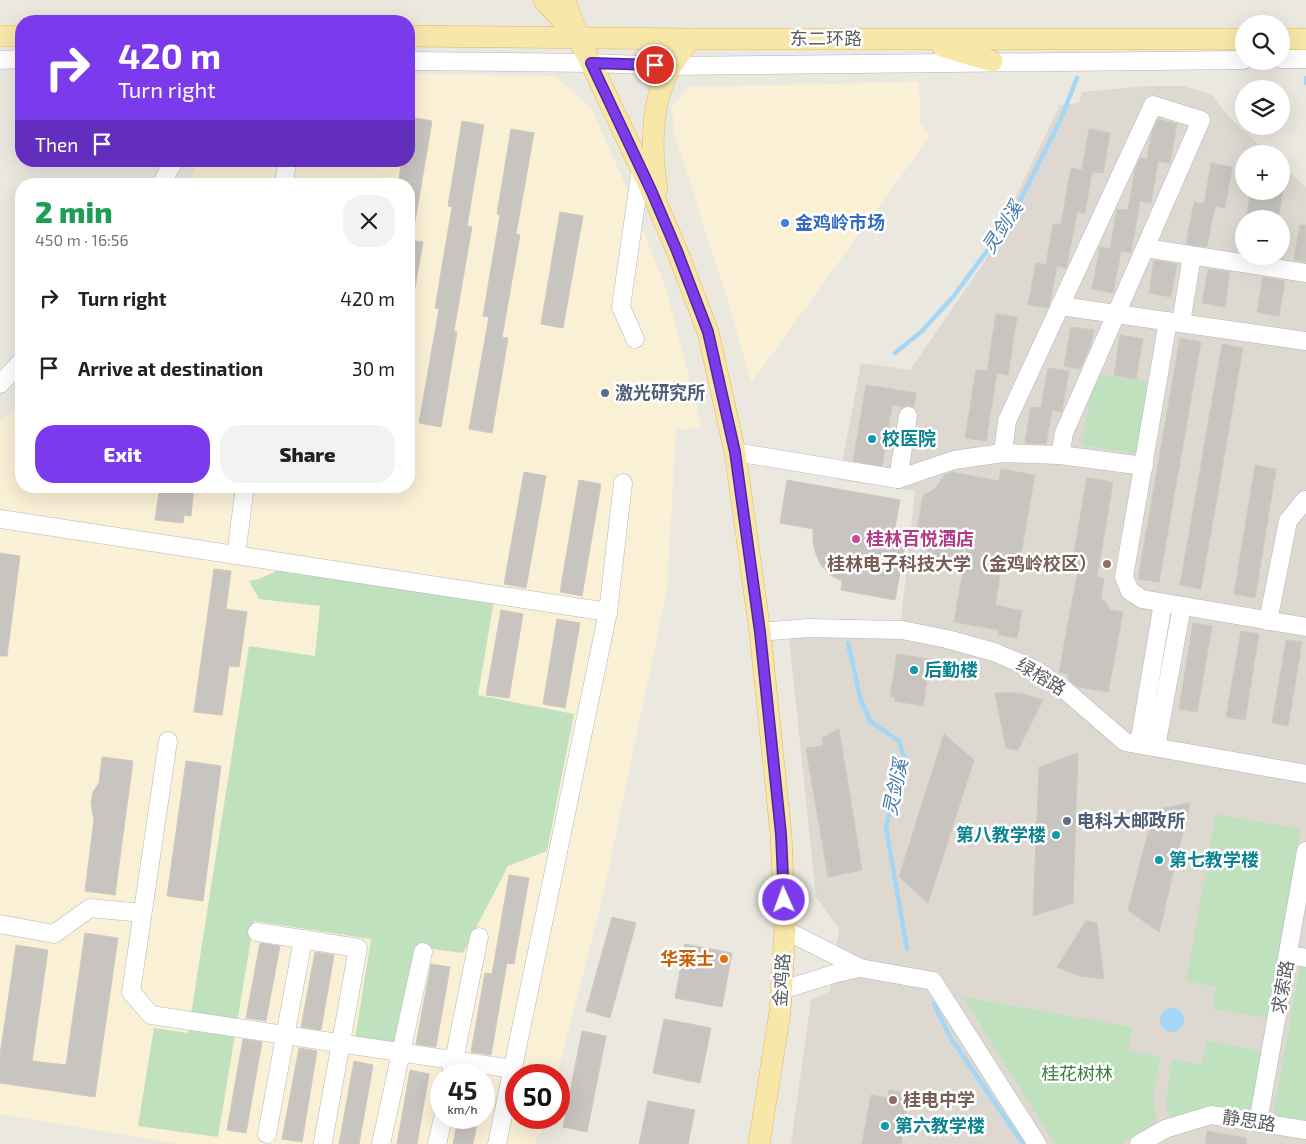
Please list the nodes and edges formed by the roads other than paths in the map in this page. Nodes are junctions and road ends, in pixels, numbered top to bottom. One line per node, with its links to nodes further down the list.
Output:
1 (544, 0): 6 (main road)
2 (566, 0): 6 (main road)
3 (0, 36): 4 (main road)
4 (15, 36)
5 (415, 36): 6 (main road, 东二环路)
6 (578, 38): 7 (main road, 东二环路); 19 (main road, 金鸡路)
7 (690, 39): 8 (main road, 东二环路); 20 (main road)
8 (921, 39): 9 (main road, 东二环路); 18 (main road)
9 (1235, 39)
10 (1290, 39): 11 (main road)
11 (1306, 39)
12 (1290, 59): 13 (street)
13 (1306, 59)
14 (0, 60): 15 (street)
15 (15, 60)
16 (1235, 60): 18 (street)
17 (415, 61): 19 (street)
18 (992, 62): 20 (street)
19 (591, 63): 20 (street); 22 (main road, 金鸡路)
20 (671, 66): 24 (main road)
21 (171, 167): 23 (street)
22 (641, 168): 24 (main road, 金鸡路); 31 (street)
23 (164, 178)
24 (661, 212): 36 (main road, 金鸡路)
25 (1145, 248): 26 (street); 28 (street); 29 (street)
26 (1192, 256): 27 (street); 30 (street)
27 (1306, 273)
28 (1060, 306): 29 (street); 37 (street)
29 (1116, 314): 30 (street); 38 (street)
30 (1174, 322): 32 (street); 39 (street)
31 (635, 339)
32 (1306, 341)
33 (15, 368): 34 (street)
34 (0, 384)
35 (908, 416): 40 (street)
36 (735, 452): 40 (street); 51 (main road, 金鸡路)
37 (1003, 453): 38 (street); 40 (street)
38 (1060, 455): 39 (street)
39 (1144, 466): 46 (street)
40 (898, 479)
41 (623, 483): 48 (street)
42 (244, 493): 45 (street)
43 (1306, 501): 49 (street)
44 (0, 519): 45 (street)
45 (236, 555): 48 (street)
46 (1163, 603): 47 (street); 53 (street)
47 (1182, 606): 49 (street); 54 (street)
48 (608, 612): 73 (street)
49 (1268, 621): 50 (street)
50 (1306, 627)
51 (760, 632): 53 (street, 绿榕路); 59 (main road, 金鸡路)
52 (168, 742): 57 (street)
53 (1139, 744): 54 (street, 绿榕路)
54 (1156, 747): 55 (street, 绿榕路)
55 (1306, 774)
56 (1306, 851): 64 (street, 求索路)
57 (142, 913): 58 (street); 68 (street)
58 (0, 924)
59 (785, 930): 66 (street); 67 (main road, 金鸡路)
60 (257, 932): 62 (street)
61 (479, 937): 72 (street)
62 (303, 939): 68 (street); 69 (street)
63 (423, 952): 70 (street)
64 (1288, 955): 65 (street); 75 (street, 求索路)
65 (1306, 958)
66 (860, 968): 67 (street); 84 (street)
67 (782, 990): 83 (main road, 金鸡路)
68 (285, 1035): 69 (street); 78 (street)
69 (341, 1043): 70 (street); 79 (street)
70 (401, 1052): 71 (street); 80 (street)
71 (440, 1064)
72 (454, 1064)
73 (514, 1064)
74 (505, 1106): 82 (street)
75 (1258, 1122): 77 (street, 静思路); 85 (street, 静思路)
76 (440, 1129): 81 (street)
77 (1306, 1130)
78 (267, 1134)
79 (323, 1142)
80 (382, 1144)
81 (437, 1144)
82 (497, 1144)
83 (759, 1144)
84 (1038, 1144)
85 (1139, 1144)

